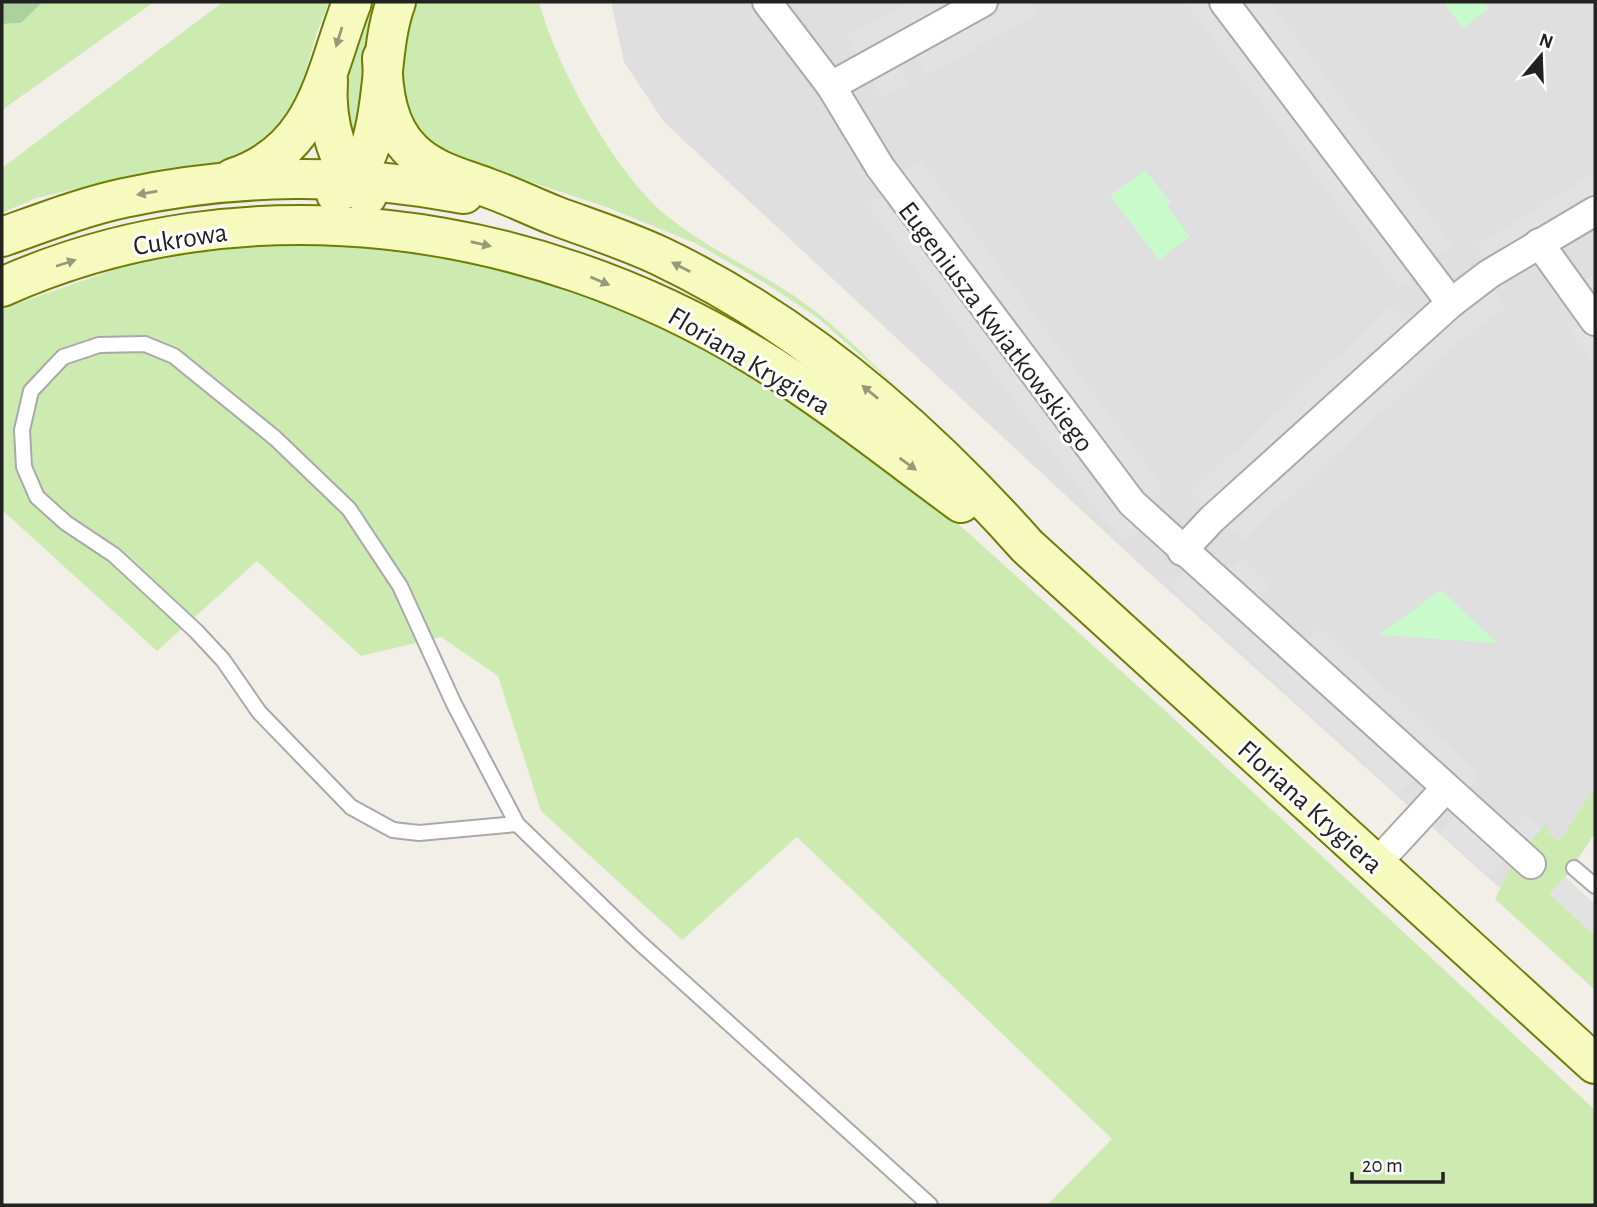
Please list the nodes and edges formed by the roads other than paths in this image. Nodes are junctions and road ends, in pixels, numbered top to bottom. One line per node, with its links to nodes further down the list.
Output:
1 (352, 2): 7 (street, Cukrowa, one-way to 7)
2 (397, 2): 6 (street, Cukrowa)
3 (767, 2): 8 (street, Eugeniusza Kwiatkowskiego)
4 (983, 2): 8 (street)
5 (1224, 2): 18 (street)
6 (382, 58): 9 (street, Cukrowa); 12 (street, Floriana Krygiera)
7 (329, 73): 9 (street, Cukrowa); 10 (street, Cukrowa)
8 (831, 86): 21 (street, Eugeniusza Kwiatkowskiego)
9 (353, 180): 10 (street, Cukrowa); 12 (street, Floriana Krygiera); 13 (street, Cukrowa); 14 (street, Floriana Krygiera)
10 (215, 184): 15 (street, Cukrowa, one-way to 15)
11 (1595, 211): 16 (street)
12 (555, 215): 20 (street, Floriana Krygiera, one-way to 12)
13 (268, 227): 14 (street, Floriana Krygiera); 17 (street, Cukrowa, one-way to 13)
14 (443, 236): 20 (street, Floriana Krygiera, one-way to 20)
15 (2, 237)
16 (1539, 243): 18 (street); 19 (street)
17 (2, 287)
18 (1451, 303): 21 (street)
19 (1595, 321)
20 (1027, 546): 25 (street, Floriana Krygiera)
21 (1182, 551): 22 (street, Eugeniusza Kwiatkowskiego)
22 (1446, 788): 24 (street, Eugeniusza Kwiatkowskiego); 25 (street)
23 (517, 824): 23 (lane); 29 (lane)
24 (1531, 864)
25 (1375, 865): 28 (street, Floriana Krygiera)
26 (1574, 868): 27 (lane)
27 (1595, 886)
28 (1595, 1064)
29 (930, 1205)

